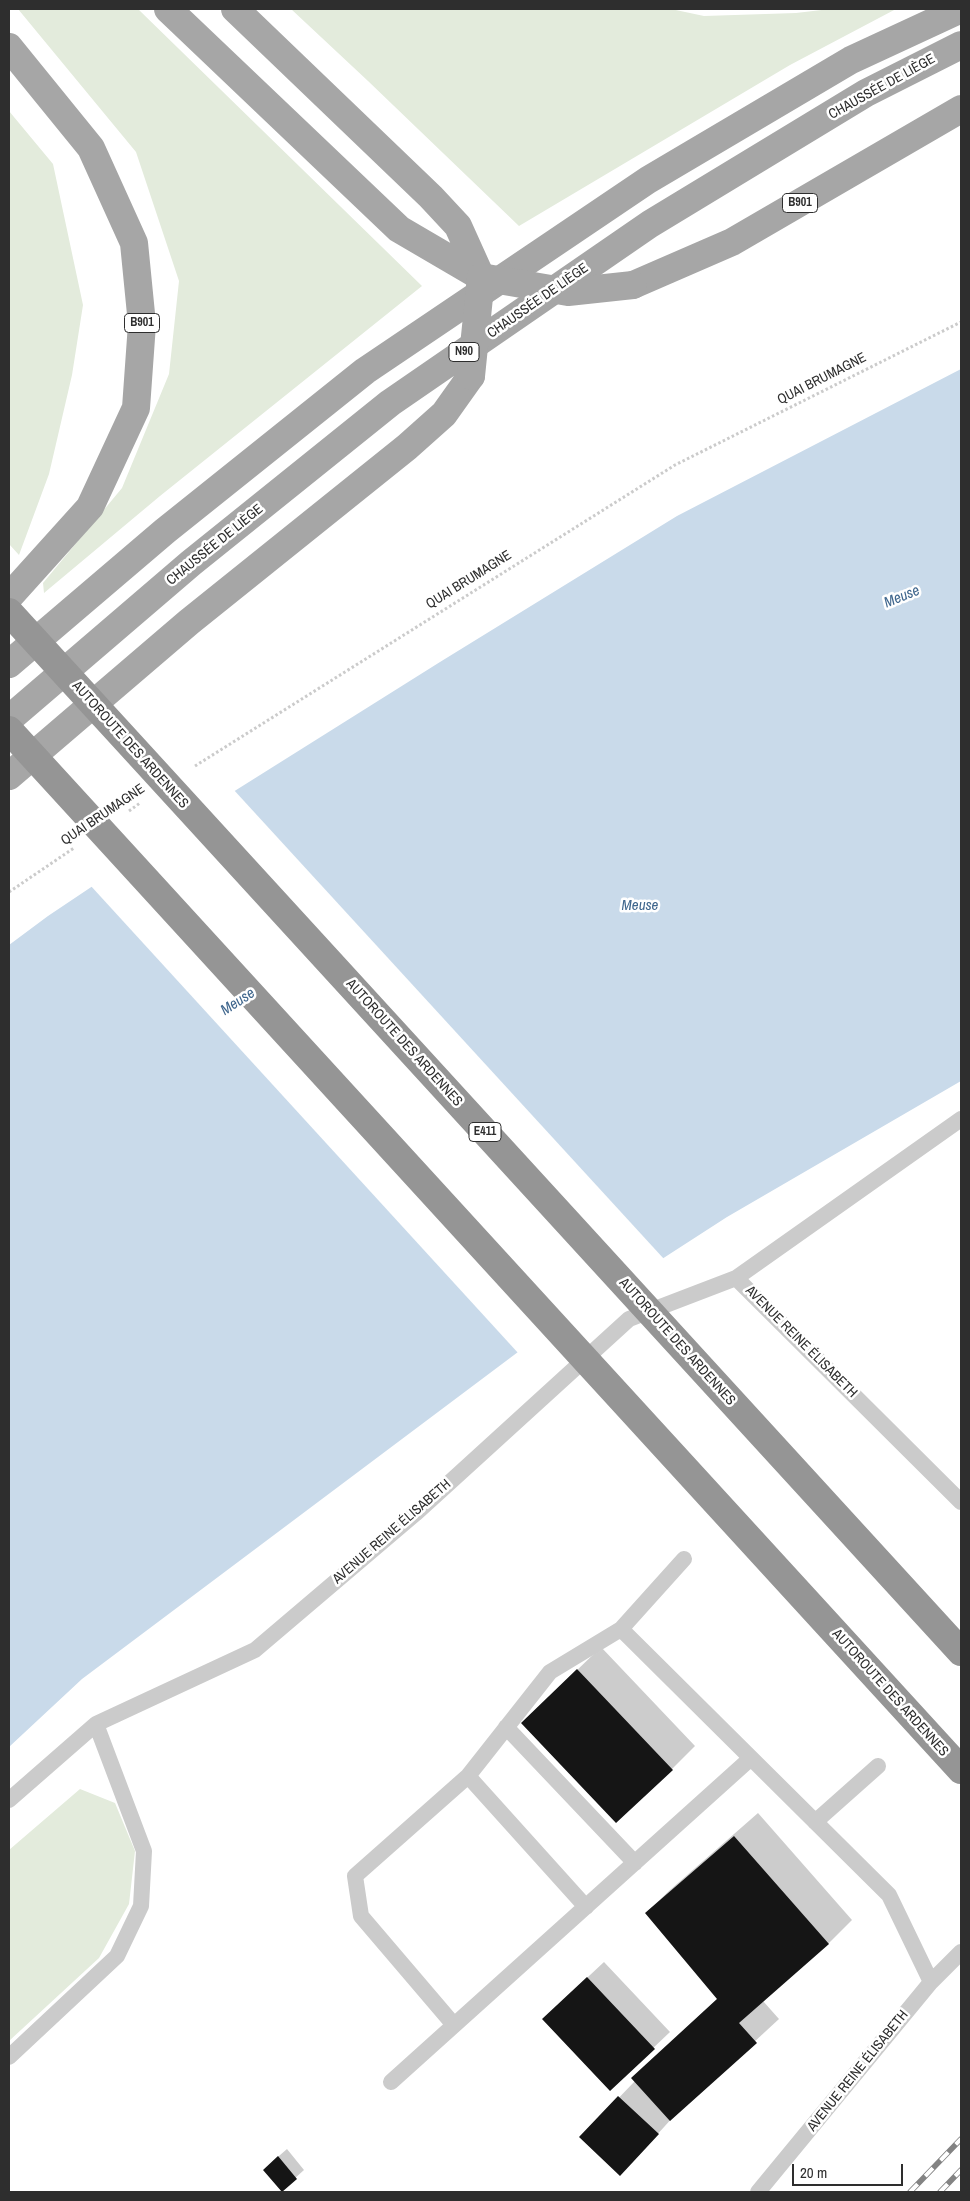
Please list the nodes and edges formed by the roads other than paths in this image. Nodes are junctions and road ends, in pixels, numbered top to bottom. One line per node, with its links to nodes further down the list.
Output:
1 (168, 9): 7 (main road, B901)
2 (235, 9): 7 (main road)
3 (961, 9): 10 (main road)
4 (961, 45): 11 (main road, CHAUSSÉE DE LIÈGE / N90)
5 (9, 46): 8 (main road, B901)
6 (961, 109): 7 (main road, B901, bridge)
7 (481, 277): 13 (main road, bridge)
8 (9, 597)
9 (9, 612): 19 (highway, AUTOROUTE DES ARDENNES / E411, bridge)
10 (9, 664)
11 (9, 719)
12 (9, 730): 24 (highway, AUTOROUTE DES ARDENNES, bridge)
13 (9, 776)
14 (961, 1119): 15 (lane)
15 (736, 1278): 16 (lane, AVENUE REINE ÉLISABETH); 20 (lane, AVENUE REINE ÉLISABETH)
16 (961, 1502)
17 (684, 1559): 18 (lane)
18 (621, 1629): 21 (lane); 22 (lane)
19 (961, 1652)
20 (96, 1724): 26 (lane, AVENUE REINE ÉLISABETH); 33 (lane)
21 (506, 1727): 25 (lane); 28 (lane)
22 (751, 1758): 27 (lane); 28 (lane)
23 (878, 1766): 27 (lane)
24 (961, 1770)
25 (468, 1776): 29 (lane); 32 (lane)
26 (9, 1800)
27 (815, 1822): 31 (lane)
28 (635, 1863): 29 (lane)
29 (586, 1907): 32 (lane)
30 (961, 1952): 31 (lane, AVENUE REINE ÉLISABETH)
31 (931, 1982): 35 (lane, AVENUE REINE ÉLISABETH)
32 (454, 2025): 34 (lane)
33 (9, 2057)
34 (391, 2082)
35 (758, 2192)

